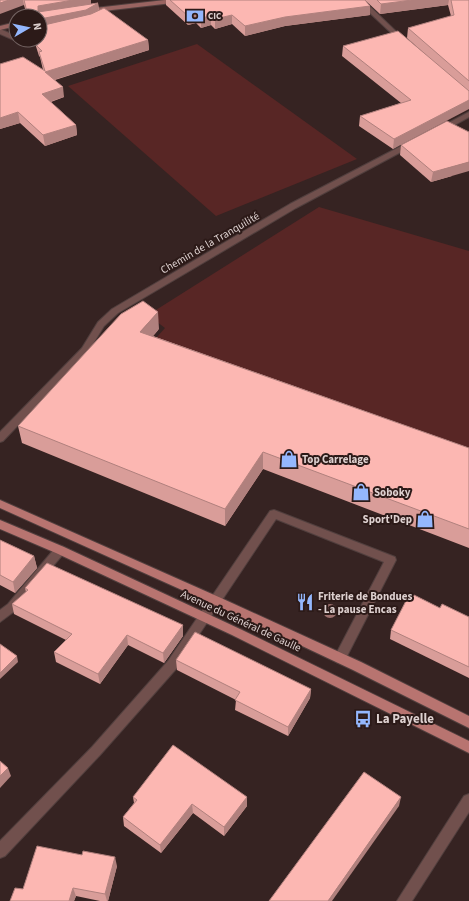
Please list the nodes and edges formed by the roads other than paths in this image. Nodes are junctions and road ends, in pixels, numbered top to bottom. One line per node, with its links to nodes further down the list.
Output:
1 (181, 0): 3 (street)
2 (359, 0): 6 (street)
3 (101, 9): 4 (street); 5 (street)
4 (81, 12)
5 (97, 18)
6 (407, 45)
7 (469, 114): 8 (street)
8 (434, 133)
9 (420, 140): 10 (street, Chemin de la Tranquilité)
10 (0, 438)
11 (0, 504): 14 (main road, Avenue du Général de Gaulle)
12 (0, 524): 13 (main road, Avenue du Général de Gaulle)
13 (60, 550): 15 (street); 16 (main road, Avenue du Général de Gaulle)
14 (217, 601): 16 (street); 17 (main road, Avenue du Général de Gaulle); 17 (street)
15 (0, 617)
16 (206, 618): 19 (main road, Avenue du Général de Gaulle); 21 (street)
17 (340, 658): 18 (main road, Avenue du Général de Gaulle)
18 (469, 722)
19 (469, 747)
20 (469, 800): 22 (street)
21 (0, 851)
22 (404, 901)

